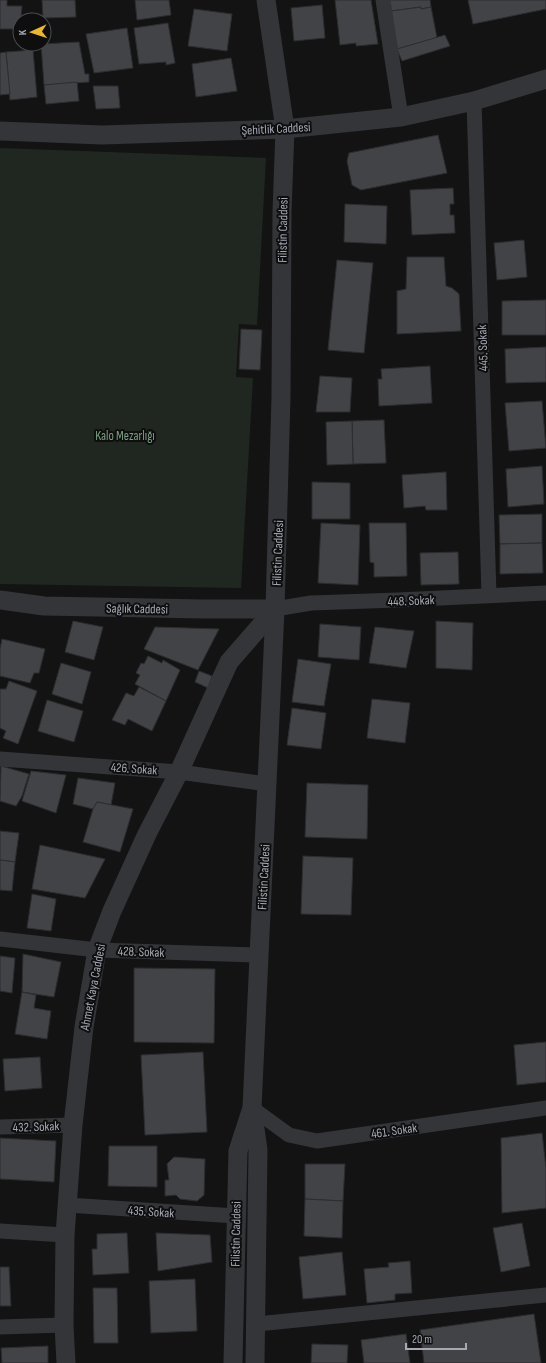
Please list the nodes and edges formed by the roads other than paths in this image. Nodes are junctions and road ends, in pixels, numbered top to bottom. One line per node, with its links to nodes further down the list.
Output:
1 (266, 0): 6 (street, Filistin Caddesi)
2 (384, 0): 5 (street)
3 (546, 79): 4 (street, Şehitlik Caddesi)
4 (474, 101): 5 (street, Şehitlik Caddesi); 9 (street, 445. Sokak)
5 (402, 117): 6 (street, Şehitlik Caddesi)
6 (285, 129): 7 (street, Şehitlik Caddesi); 11 (street, Filistin Caddesi)
7 (0, 131)
8 (546, 593): 9 (street, 448. Sokak)
9 (490, 595): 11 (street, 448. Sokak)
10 (0, 600): 11 (street, Sağlık Caddesi)
11 (275, 609): 13 (street, Ahmet Kaya Caddesi); 14 (street, Filistin Caddesi)
12 (0, 759): 13 (street, 426. Sokak)
13 (179, 772): 14 (street, 426. Sokak); 16 (street, Ahmet Kaya Caddesi)
14 (267, 784): 17 (street, Filistin Caddesi)
15 (0, 939): 16 (street, 428. Sokak)
16 (98, 950): 17 (street, 428. Sokak); 20 (street, Ahmet Kaya Caddesi)
17 (259, 955): 18 (street, Filistin Caddesi)
18 (252, 1108): 19 (street, 461. Sokak); 23 (street, Filistin Caddesi); 27 (street, Filistin Caddesi)
19 (546, 1108)
20 (73, 1125): 21 (street, 432. Sokak); 22 (street, Ahmet Kaya Caddesi)
21 (0, 1127)
22 (67, 1205): 23 (street, 435. Sokak); 25 (street, Ahmet Kaya Caddesi)
23 (236, 1216): 31 (street, Filistin Caddesi)
24 (0, 1231): 25 (street)
25 (65, 1235): 28 (street, Ahmet Kaya Caddesi)
26 (546, 1294): 27 (street)
27 (257, 1324): 32 (street, Filistin Caddesi)
28 (64, 1326): 29 (street); 30 (street, Ahmet Kaya Caddesi)
29 (0, 1327)
30 (66, 1363)
31 (233, 1363)
32 (256, 1363)

